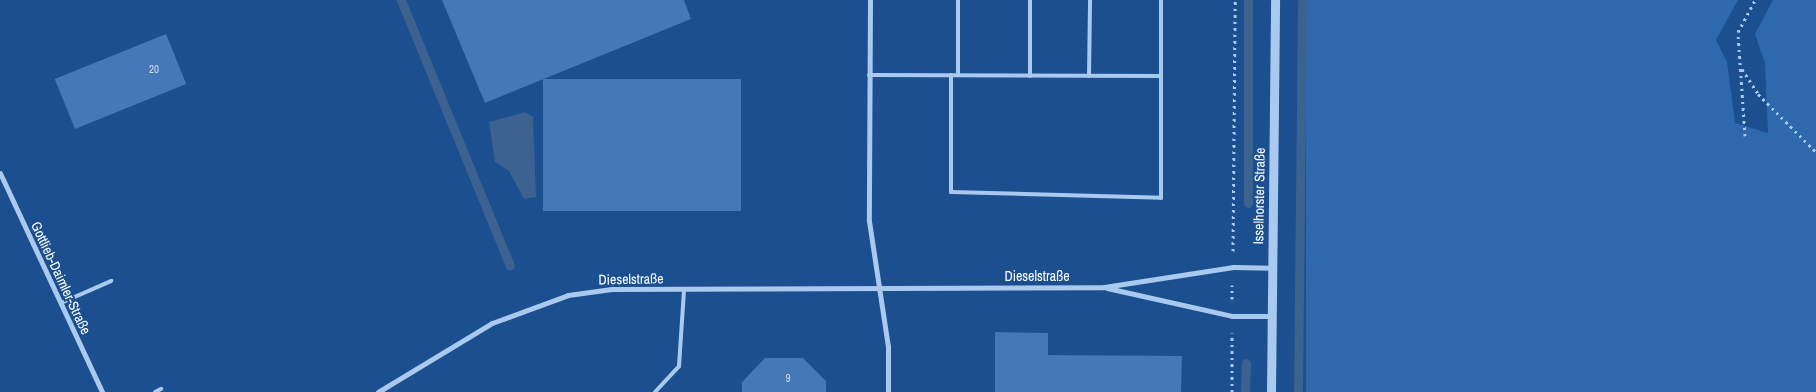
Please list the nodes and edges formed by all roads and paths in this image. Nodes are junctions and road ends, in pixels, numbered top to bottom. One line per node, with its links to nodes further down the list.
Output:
1 (870, 0): 10 (street)
2 (958, 0): 12 (lane)
3 (1030, 0): 13 (lane)
4 (1090, 0): 14 (lane)
5 (1161, 0): 15 (lane)
6 (1235, 0): 19 (path)
7 (1275, 0): 20 (street, Isselhorster Straße)
8 (1755, 0): 9 (path)
9 (1742, 68): 16 (path); 17 (path)
10 (870, 75): 11 (lane); 23 (street)
11 (951, 75): 12 (lane); 15 (lane)
12 (958, 75): 13 (lane)
13 (1030, 76): 14 (lane)
14 (1089, 76): 15 (lane)
15 (1161, 76)
16 (1745, 136)
17 (1816, 152)
18 (0, 173): 25 (street, Gottlieb-Daimler-Straße)
19 (1233, 267): 20 (street, Dieselstraße); 22 (street, Dieselstraße); 26 (path)
20 (1272, 268): 27 (street, Isselhorster Straße)
21 (111, 281): 25 (lane)
22 (1104, 287): 23 (street, Dieselstraße); 26 (street, Dieselstraße)
23 (879, 288): 24 (street, Dieselstraße); 33 (street)
24 (684, 290): 31 (street, Dieselstraße); 32 (lane)
25 (61, 303): 29 (street, Gottlieb-Daimler-Straße)
26 (1232, 316): 27 (street, Dieselstraße); 34 (path)
27 (1272, 316): 35 (street, Isselhorster Straße)
28 (161, 389): 30 (lane)
29 (102, 392)
30 (155, 392)
31 (378, 392)
32 (655, 392)
33 (888, 392)
34 (1232, 392)
35 (1270, 392)

